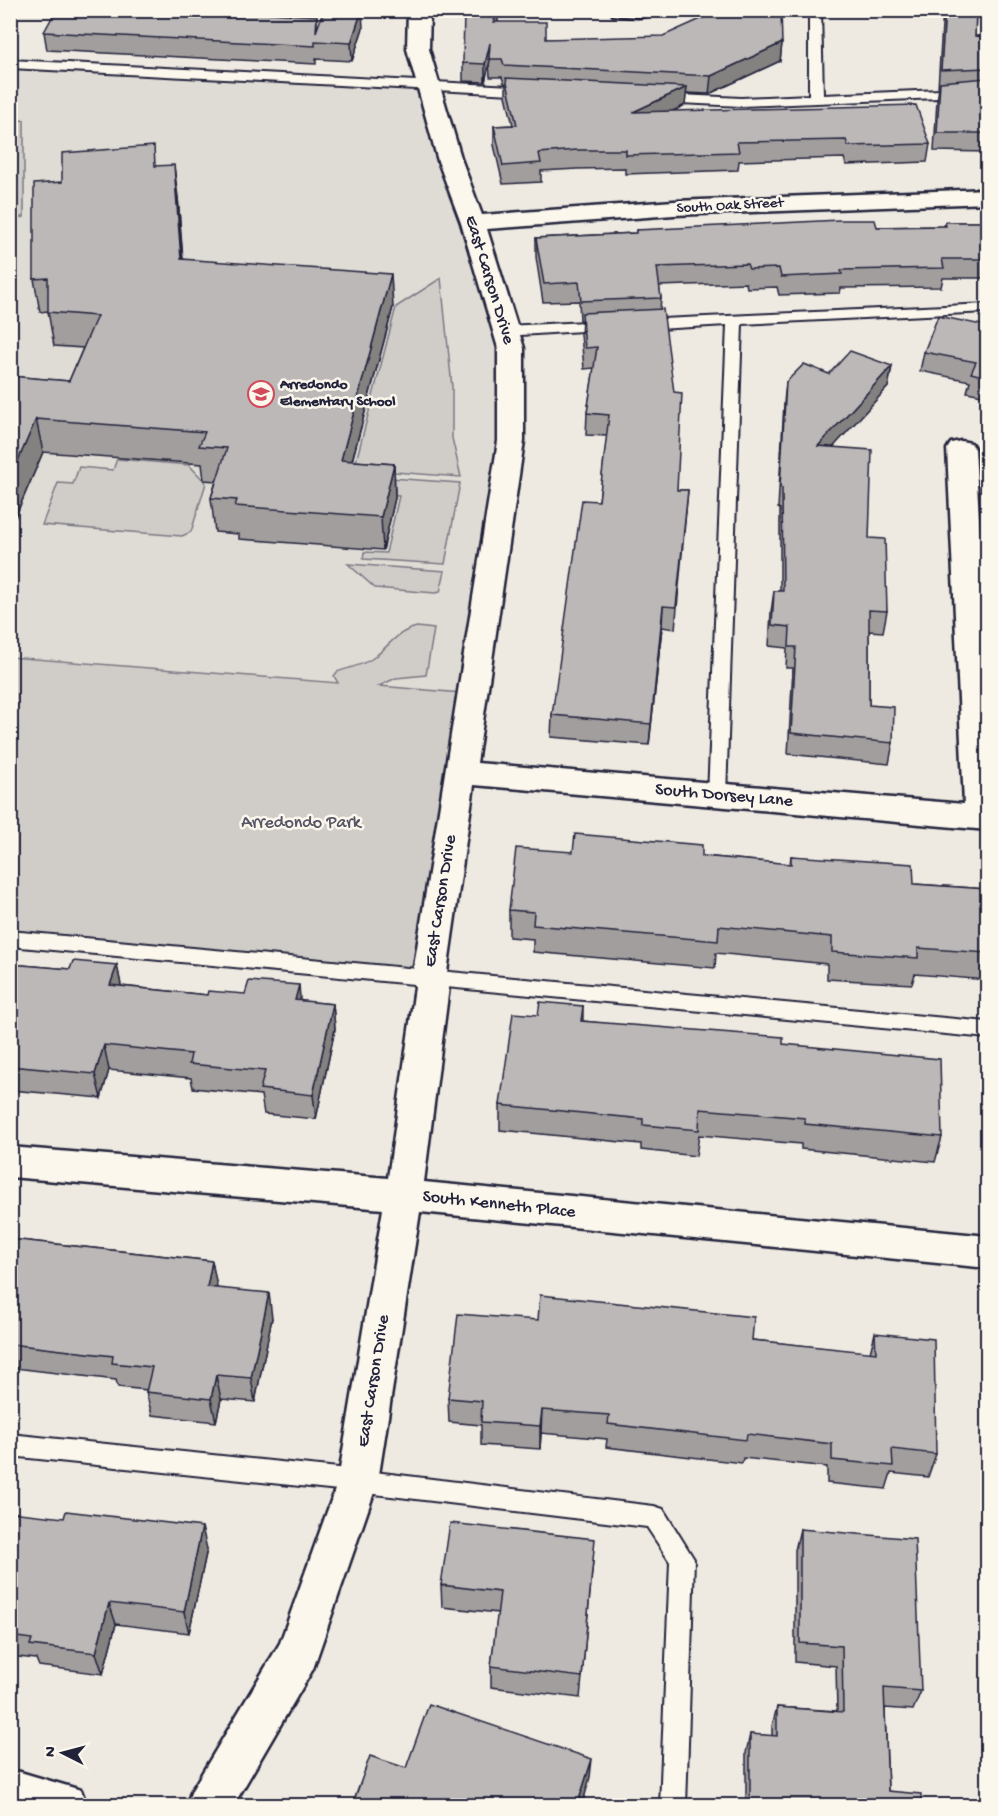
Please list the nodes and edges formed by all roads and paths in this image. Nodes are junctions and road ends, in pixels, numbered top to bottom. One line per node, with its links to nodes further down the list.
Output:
1 (419, 10): 4 (street, East Carson Drive)
2 (816, 10): 8 (lane)
3 (10, 64): 4 (lane)
4 (429, 86): 5 (lane); 10 (street, East Carson Drive)
5 (544, 92)
6 (987, 92): 8 (lane)
7 (648, 97): 8 (lane)
8 (816, 100)
9 (987, 196): 10 (street, South Oak Street)
10 (473, 223): 13 (street, East Carson Drive)
11 (987, 308): 12 (lane)
12 (735, 320): 13 (lane); 16 (lane)
13 (505, 332): 15 (street, East Carson Drive)
14 (961, 449): 17 (street)
15 (461, 773): 16 (street, South Dorsey Lane); 19 (street, East Carson Drive)
16 (717, 796): 17 (street, South Dorsey Lane)
17 (984, 817)
18 (10, 938): 19 (lane)
19 (429, 979): 20 (lane); 22 (street, East Carson Drive)
20 (987, 1030)
21 (10, 1162): 22 (street, South Kenneth Place)
22 (404, 1195): 23 (street, South Kenneth Place); 25 (street, East Carson Drive)
23 (987, 1252)
24 (10, 1445): 25 (lane)
25 (358, 1481): 28 (street, East Carson Drive); 29 (lane)
26 (10, 1791): 27 (street)
27 (65, 1806)
28 (208, 1806)
29 (673, 1806)

